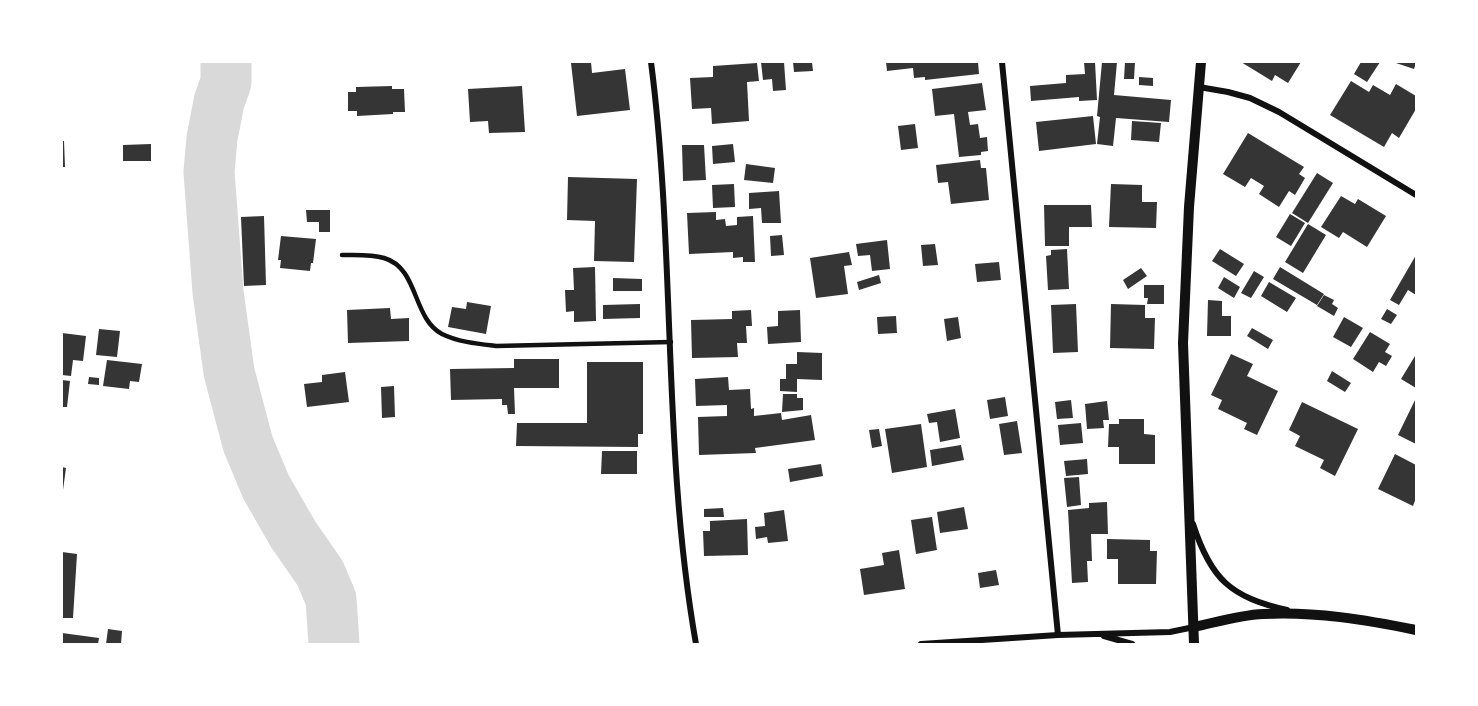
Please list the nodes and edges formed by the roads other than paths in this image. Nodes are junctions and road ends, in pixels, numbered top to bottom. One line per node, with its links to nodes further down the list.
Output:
1 (651, 62): 7 (street)
2 (1002, 62): 13 (street)
3 (1201, 62): 4 (street)
4 (1199, 87): 5 (street); 8 (street)
5 (1416, 195)
6 (342, 255): 7 (lane)
7 (671, 342): 14 (street)
8 (1189, 510): 9 (street); 10 (street)
9 (1305, 614): 10 (street); 11 (street)
10 (1194, 627): 12 (street); 17 (street)
11 (1416, 630)
12 (1095, 634): 13 (street); 16 (street)
13 (1058, 635): 15 (street)
14 (696, 645)
15 (921, 645)
16 (1132, 645)
17 (1194, 645)

